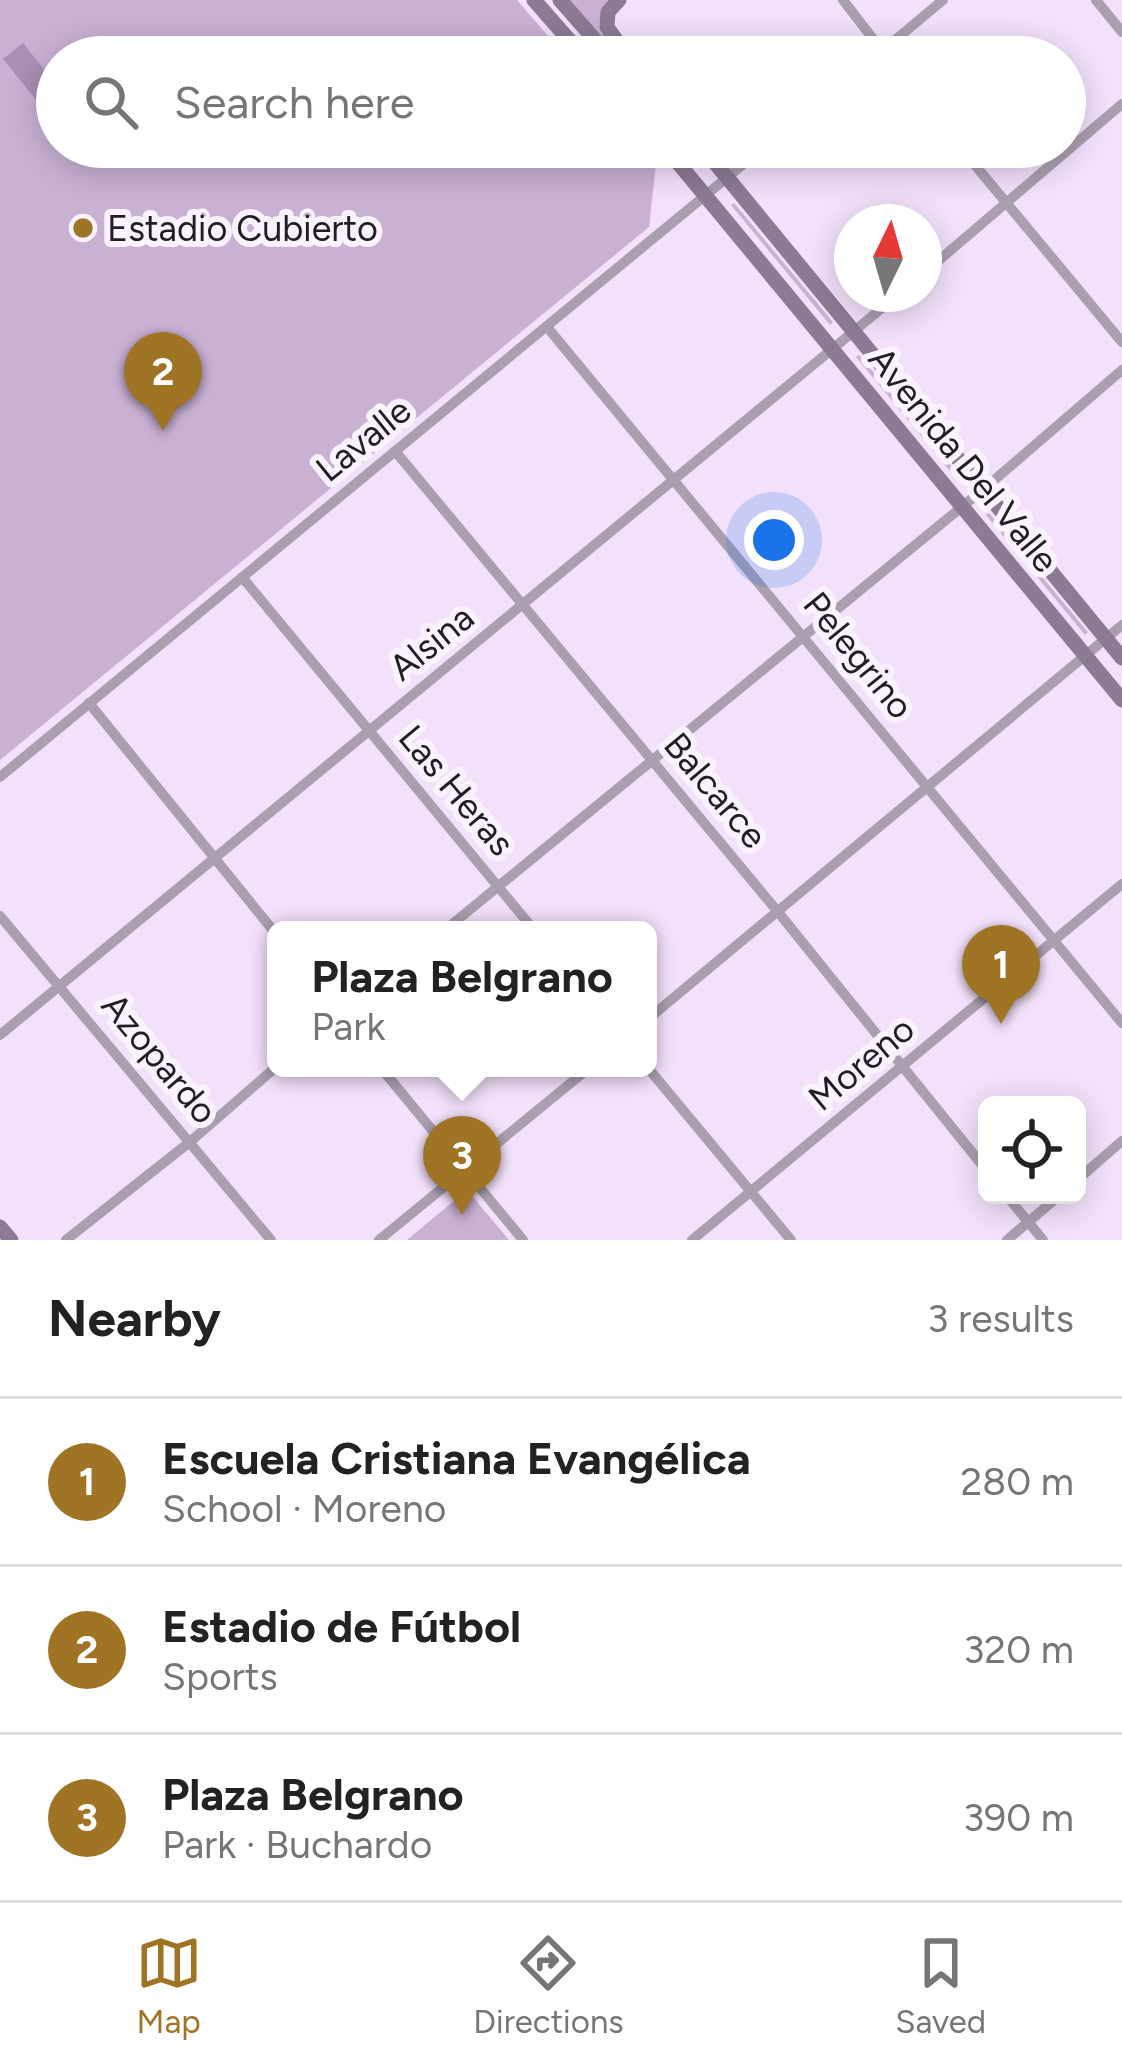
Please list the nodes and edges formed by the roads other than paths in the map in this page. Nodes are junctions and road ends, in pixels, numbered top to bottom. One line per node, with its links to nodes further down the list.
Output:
1 (534, 0): 8 (main road)
2 (560, 0): 9 (main road)
3 (619, 0): 10 (main road)
4 (843, 0): 11 (street)
5 (943, 0): 12 (street)
6 (1096, 0): 7 (street)
7 (1122, 32)
8 (566, 36)
9 (592, 36)
10 (613, 36)
11 (868, 36)
12 (902, 36)
13 (1122, 104): 14 (street)
14 (1086, 135)
15 (684, 168): 21 (main road, Avenida Del Valle)
16 (720, 168): 20 (main road, Avenida Del Valle)
17 (738, 168): 20 (street, Lavalle)
18 (976, 168): 22 (street)
19 (1047, 168): 22 (street)
20 (727, 177): 21 (street, Lavalle); 26 (main road, Avenida Del Valle)
21 (707, 194): 25 (street, Lavalle); 28 (main road, Avenida Del Valle)
22 (1005, 204): 23 (street); 27 (street)
23 (942, 258)
24 (878, 312): 26 (street, Alsina)
25 (547, 327): 30 (street, Lavalle); 31 (street, Pelegrino)
26 (855, 332): 28 (street, Alsina); 32 (main road, Avenida Del Valle)
27 (1122, 342)
28 (835, 349): 31 (street, Alsina); 33 (main road, Avenida Del Valle)
29 (1122, 370): 32 (street)
30 (395, 451): 34 (street, Lavalle); 35 (street, Balcarce)
31 (673, 478): 35 (street, Alsina); 37 (street, Pelegrino)
32 (985, 488): 33 (street); 38 (main road, Avenida Del Valle)
33 (964, 505): 37 (street); 39 (main road, Avenida Del Valle)
34 (242, 577): 42 (street, Lavalle); 43 (street, Las Heras)
35 (524, 605): 43 (street, Alsina); 44 (street, Balcarce)
36 (1122, 626): 38 (street)
37 (805, 636): 44 (street); 46 (street, Pelegrino)
38 (1106, 639): 39 (street); 40 (main road, Avenida Del Valle)
39 (1085, 655): 41 (main road, Avenida Del Valle); 46 (street)
40 (1122, 658)
41 (1122, 700)
42 (89, 703): 45 (street, Lavalle); 47 (street)
43 (370, 731): 47 (street, Alsina); 49 (street, Las Heras)
44 (653, 761): 49 (street); 50 (street, Balcarce)
45 (0, 777)
46 (928, 786): 50 (street); 55 (street, Pelegrino)
47 (218, 857): 54 (street); 56 (street, Alsina)
48 (1122, 884): 55 (street, Moreno)
49 (500, 888): 52 (street); 53 (street, Las Heras)
50 (778, 912): 57 (street); 60 (street, Balcarce)
51 (0, 916): 56 (street, Azopardo)
52 (457, 921)
53 (527, 921)
54 (267, 922)
55 (1054, 939): 58 (street, Pelegrino); 60 (street, Moreno)
56 (59, 985): 59 (street, Alsina); 65 (street, Azopardo)
57 (657, 1012)
58 (1122, 1023)
59 (0, 1035)
60 (902, 1068): 67 (street, Balcarce); 70 (street, Moreno)
61 (267, 1075): 65 (street)
62 (388, 1077): 68 (street)
63 (578, 1077): 68 (street)
64 (656, 1077): 70 (street)
65 (191, 1141): 76 (street); 77 (street, Azopardo)
66 (1122, 1141): 69 (street)
67 (978, 1160)
68 (464, 1171): 78 (street); 79 (street)
69 (1086, 1172)
70 (752, 1192): 80 (street, Moreno); 81 (street)
71 (1014, 1204): 73 (street)
72 (1050, 1204): 73 (street)
73 (1029, 1222): 82 (street); 83 (street)
74 (0, 1227): 75 (main road)
75 (11, 1240)
76 (66, 1240)
77 (271, 1240)
78 (379, 1240)
79 (523, 1240)
80 (692, 1240)
81 (791, 1240)
82 (1007, 1240)
83 (1043, 1240)

